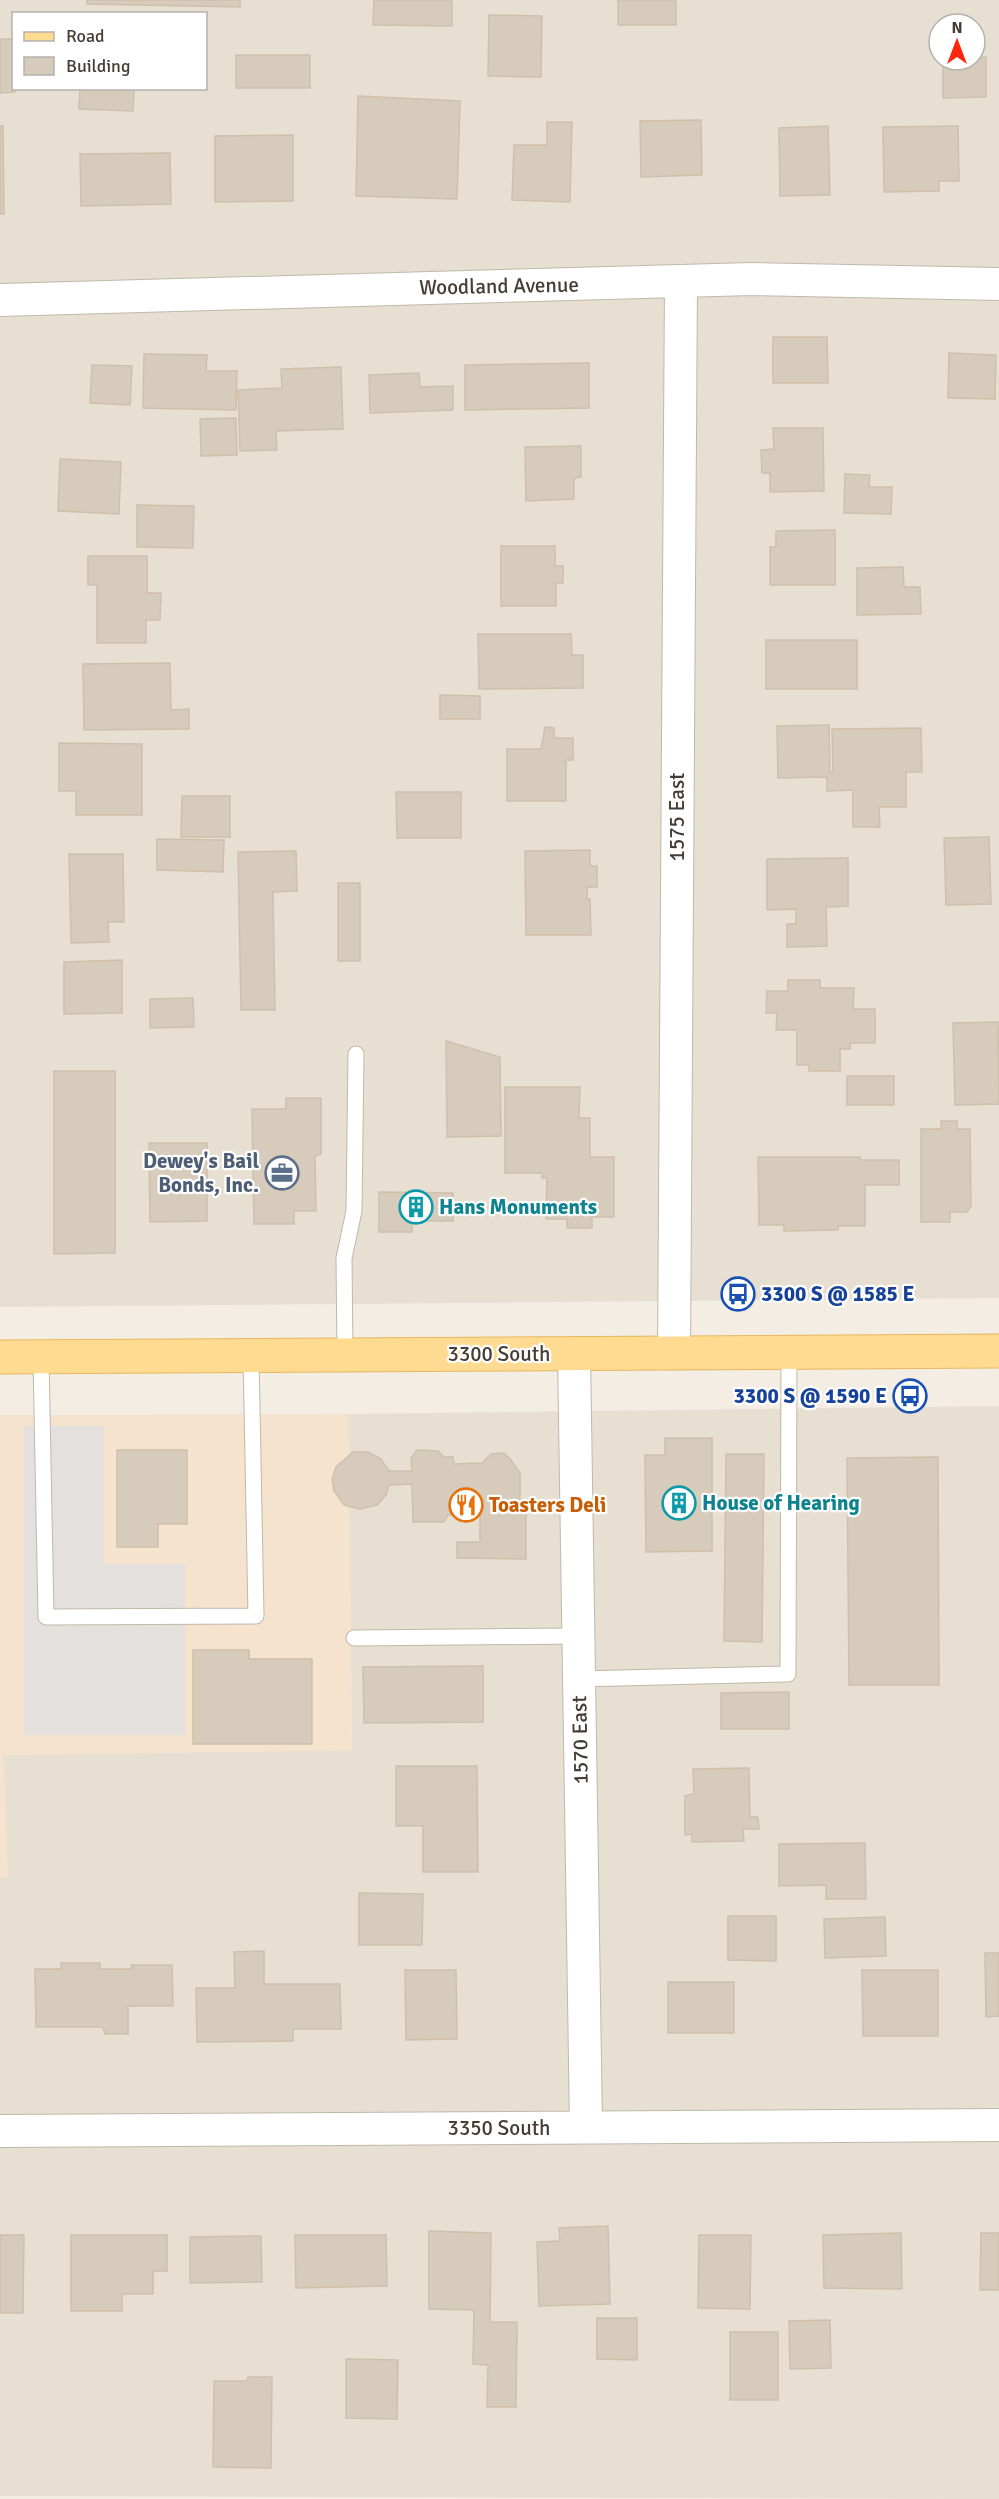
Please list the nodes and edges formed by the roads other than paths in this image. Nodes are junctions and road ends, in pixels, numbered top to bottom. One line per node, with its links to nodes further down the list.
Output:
1 (681, 281): 2 (street, Woodland Avenue); 3 (street, Woodland Avenue); 7 (street, 1575 East)
2 (999, 284)
3 (0, 300)
4 (356, 1054): 9 (lane)
5 (999, 1351): 8 (main road, 3300 South)
6 (574, 1353): 7 (main road, 3300 South); 9 (main road, 3300 South); 13 (street, 1570 East)
7 (674, 1353): 8 (main road, 3300 South)
8 (789, 1353): 15 (lane)
9 (345, 1354): 10 (main road, 3300 South)
10 (251, 1355): 12 (main road, 3300 South); 12 (lane)
11 (0, 1357): 12 (main road, 3300 South)
12 (41, 1357)
13 (578, 1636): 14 (lane); 15 (street, 1570 East)
14 (354, 1638)
15 (579, 1679): 17 (street, 1570 East)
16 (999, 2125): 17 (street, 3350 South)
17 (586, 2127): 18 (street, 3350 South)
18 (0, 2131)

